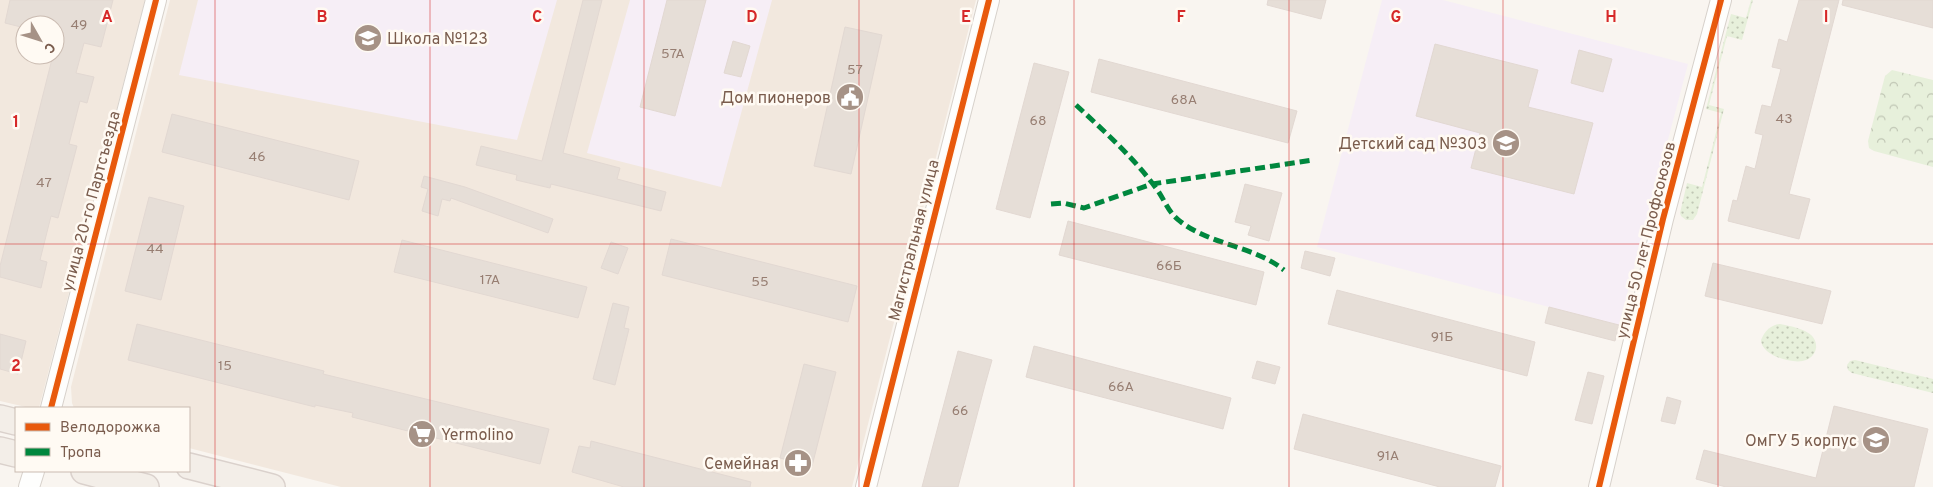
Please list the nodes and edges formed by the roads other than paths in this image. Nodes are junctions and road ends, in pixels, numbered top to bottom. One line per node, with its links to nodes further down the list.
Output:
1 (156, 0): 4 (street, улица 20-го Партсъезда)
2 (989, 0): 15 (street, Магистральная улица)
3 (1721, 0): 16 (street, улица 50 лет Профсоюзов)
4 (51, 407)
5 (0, 418): 6 (main road)
6 (15, 422)
7 (0, 450): 8 (main road)
8 (15, 454)
9 (190, 466): 14 (main road)
10 (34, 472): 12 (street)
11 (88, 472): 13 (main road)
12 (29, 487)
13 (146, 487)
14 (272, 487)
15 (866, 487)
16 (1599, 487)

